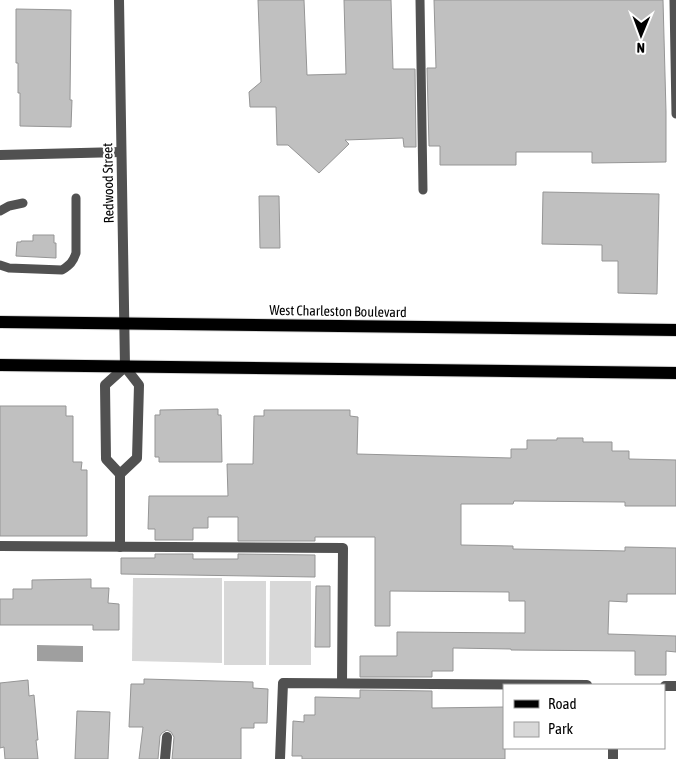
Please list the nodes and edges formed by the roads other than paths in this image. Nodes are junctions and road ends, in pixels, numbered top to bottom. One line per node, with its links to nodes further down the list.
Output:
1 (118, 0): 5 (street, Redwood Street)
2 (420, 0): 7 (lane)
3 (674, 0): 4 (lane)
4 (676, 114)
5 (122, 152): 6 (street); 13 (street, Redwood Street)
6 (0, 155)
7 (423, 190)
8 (76, 198): 11 (lane)
9 (23, 203): 10 (lane)
10 (0, 210)
11 (0, 265)
12 (0, 322): 13 (main road, West Charleston Boulevard)
13 (124, 323): 14 (main road, West Charleston Boulevard); 16 (street, Redwood Street)
14 (676, 330)
15 (0, 365): 16 (main road)
16 (125, 366): 17 (main road); 18 (street); 18 (street)
17 (676, 373)
18 (120, 474): 20 (street)
19 (0, 546): 20 (street)
20 (120, 547): 21 (street)
21 (342, 683): 22 (street); 25 (street)
22 (503, 684)
23 (167, 737): 24 (street)
24 (165, 759)
25 (280, 759)

